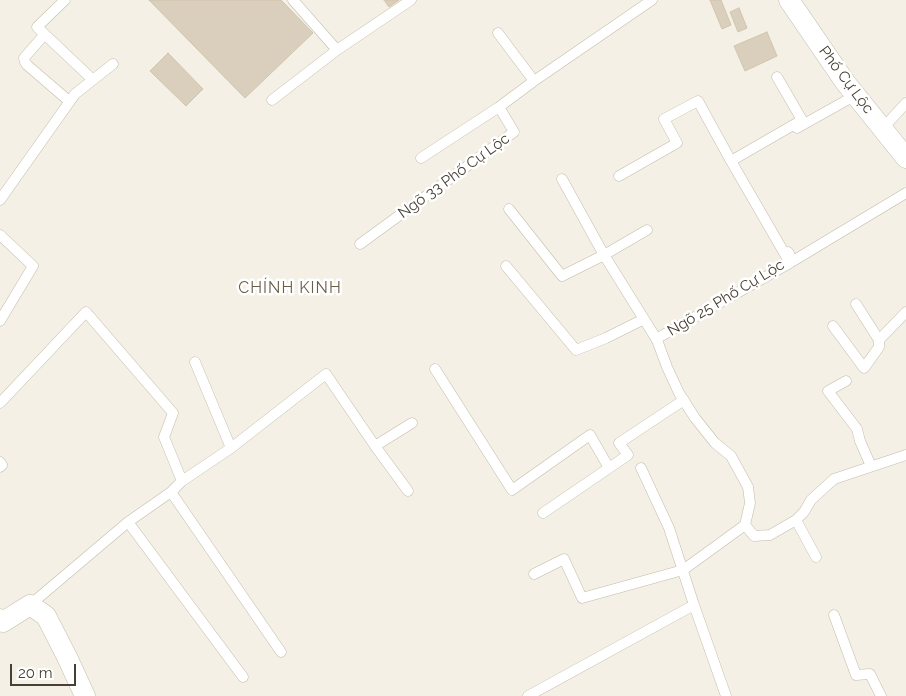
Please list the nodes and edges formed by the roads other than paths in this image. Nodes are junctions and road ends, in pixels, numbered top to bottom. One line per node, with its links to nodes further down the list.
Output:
1 (65, 0): 7 (lane)
2 (293, 0): 8 (lane)
3 (411, 0): 8 (lane)
4 (652, 0): 12 (lane)
5 (789, 0): 13 (street, Phố Cự Lộc)
6 (498, 33): 12 (lane)
7 (44, 35): 11 (lane); 15 (lane)
8 (337, 50): 14 (lane)
9 (113, 64): 11 (lane)
10 (777, 77): 21 (lane)
11 (93, 80): 15 (lane)
12 (534, 82): 17 (lane)
13 (856, 94): 18 (street, Phố Cự Lộc); 21 (lane)
14 (272, 100)
15 (69, 101): 25 (lane)
16 (906, 103): 18 (lane)
17 (499, 107): 19 (lane); 29 (lane, Ngõ 33 Phố Cự Lộc)
18 (882, 128): 20 (street, Phố Cự Lộc)
19 (421, 158)
20 (906, 158)
21 (734, 162): 22 (lane); 24 (lane); 37 (lane, Ngõ 25 Phố Cự Lộc)
22 (619, 176)
23 (562, 179): 30 (lane)
24 (906, 193)
25 (0, 200)
26 (509, 209): 30 (lane)
27 (647, 230): 30 (lane)
28 (0, 235): 35 (lane)
29 (360, 244)
30 (604, 255): 34 (lane)
31 (506, 266): 34 (lane)
32 (856, 304): 38 (lane)
33 (906, 312): 38 (lane)
34 (644, 319): 37 (lane)
35 (0, 321)
36 (833, 326): 38 (lane)
37 (656, 339): 42 (lane)
38 (879, 340)
39 (195, 362): 46 (lane)
40 (435, 369): 51 (lane)
41 (846, 381): 49 (lane)
42 (684, 400): 51 (lane); 59 (lane)
43 (0, 403): 53 (lane)
44 (412, 423): 45 (lane)
45 (375, 446): 46 (lane); 55 (lane)
46 (231, 448): 53 (lane)
47 (906, 455): 49 (lane)
48 (0, 462): 50 (lane)
49 (871, 466): 57 (lane)
50 (0, 467)
51 (609, 468): 56 (lane)
52 (641, 468): 61 (lane)
53 (182, 481): 54 (lane)
54 (171, 492): 58 (lane); 67 (lane)
55 (408, 492)
56 (542, 513)
57 (796, 520): 59 (lane); 60 (lane)
58 (128, 522): 63 (lane); 68 (lane)
59 (745, 526): 61 (lane)
60 (816, 558)
61 (682, 570): 62 (lane); 64 (lane)
62 (534, 574)
63 (30, 605): 66 (street); 69 (street)
64 (694, 606): 70 (lane); 71 (lane)
65 (834, 615): 72 (lane)
66 (1, 622)
67 (281, 652)
68 (242, 677)
69 (85, 696)
70 (528, 696)
71 (726, 696)
72 (881, 696)

